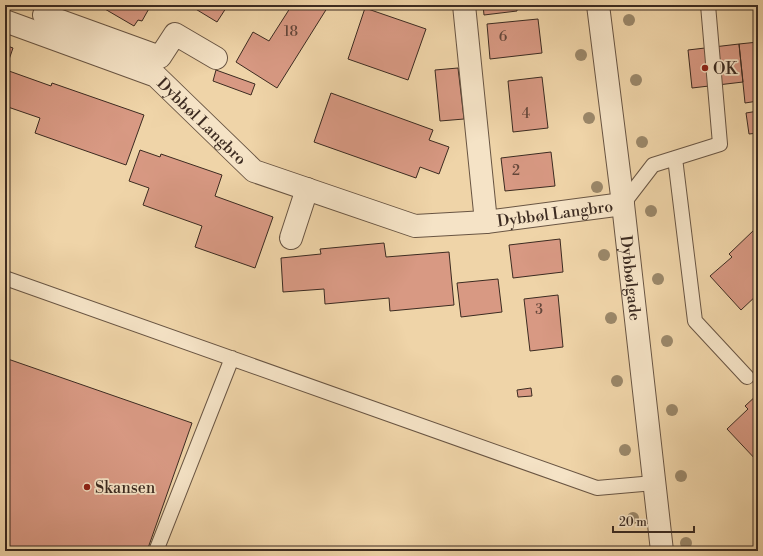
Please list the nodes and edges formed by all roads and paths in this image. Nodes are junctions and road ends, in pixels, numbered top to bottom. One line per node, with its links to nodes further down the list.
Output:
1 (48, 5): 6 (street)
2 (464, 5): 10 (street, Dybbøl Langbro)
3 (598, 5): 9 (street, Dybbølgade)
4 (708, 5): 7 (lane)
5 (5, 21): 8 (street, Dybbøl Langbro)
6 (216, 58)
7 (675, 158): 9 (lane); 14 (lane)
8 (307, 190): 10 (street, Dybbøl Langbro); 11 (street)
9 (623, 204): 10 (street, Dybbøl Langbro); 15 (street, Dybbølgade)
10 (486, 222)
11 (291, 238)
12 (5, 278): 13 (lane)
13 (232, 358): 15 (lane); 16 (lane)
14 (747, 377)
15 (654, 483): 17 (street, Dybbølgade)
16 (156, 551)
17 (662, 551)

